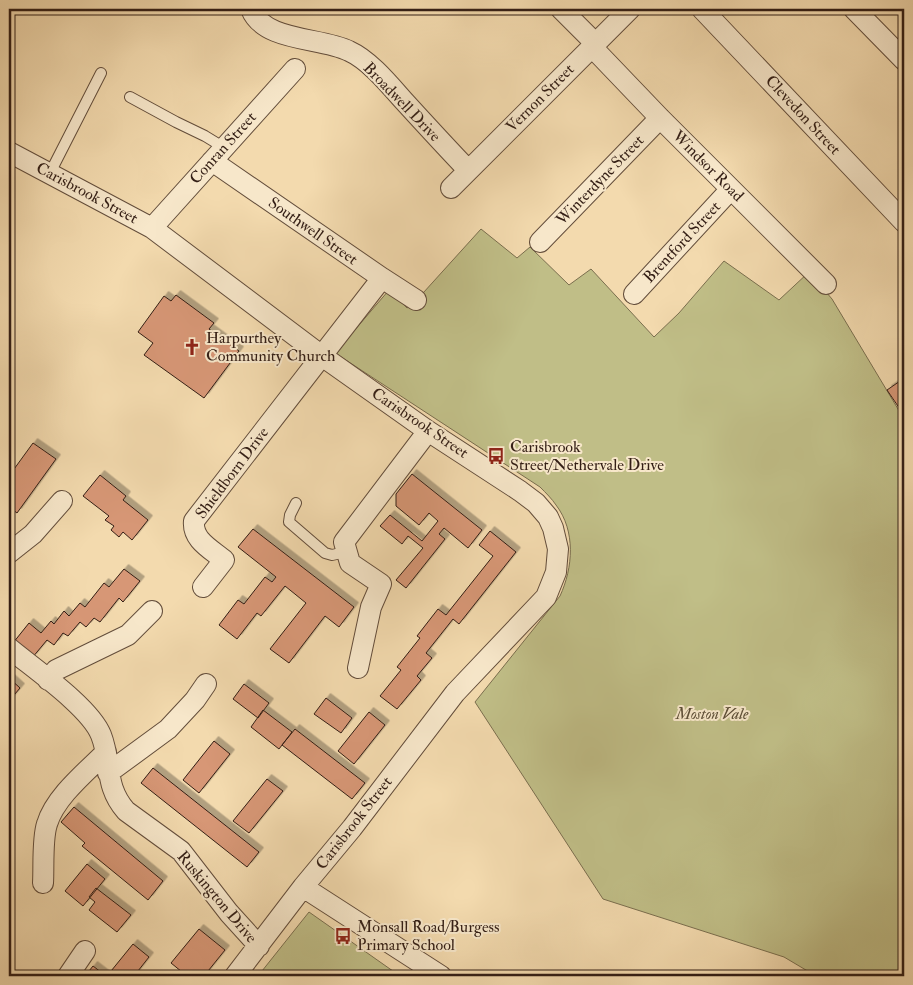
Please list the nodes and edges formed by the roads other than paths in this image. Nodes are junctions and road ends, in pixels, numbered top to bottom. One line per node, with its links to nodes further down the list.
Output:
1 (251, 9): 14 (street, Broadwell Drive)
2 (561, 9): 6 (street, Windsor Road)
3 (630, 9): 6 (street, Vernon Street)
4 (702, 9): 18 (street, Clevedon Street)
5 (854, 9): 7 (street)
6 (594, 46): 11 (street, Windsor Road); 14 (street, Vernon Street)
7 (904, 60)
8 (295, 69): 13 (street, Conran Street)
9 (102, 72): 15 (lane)
10 (130, 97): 13 (lane)
11 (660, 118): 17 (street, Windsor Road); 20 (street, Winterdyne Street)
12 (9, 152): 15 (street, Carisbrook Street)
13 (218, 154): 19 (street, Conran Street); 21 (street, Southwell Street)
14 (468, 170): 16 (street, Vernon Street)
15 (50, 173): 19 (street, Carisbrook Street)
16 (451, 188)
17 (731, 189): 22 (street, Windsor Road); 23 (street, Brentford Street)
18 (904, 222)
19 (152, 228): 25 (street, Carisbrook Street)
20 (540, 242)
21 (382, 278): 24 (street, Southwell Street); 25 (street)
22 (826, 284)
23 (634, 294)
24 (416, 300)
25 (322, 356): 26 (street, Carisbrook Street); 31 (street, Shieldborn Drive)
26 (428, 431): 29 (street); 40 (street, Carisbrook Street)
27 (62, 501): 30 (street)
28 (296, 503): 29 (lane)
29 (346, 552): 34 (street)
30 (9, 553)
31 (203, 587)
32 (152, 611): 35 (street)
33 (9, 648): 35 (street, Ruskington Drive)
34 (358, 668)
35 (48, 680): 37 (street, Ruskington Drive)
36 (206, 684): 38 (street)
37 (106, 752): 38 (street, Ruskington Drive); 39 (street)
38 (108, 773): 41 (street, Ruskington Drive)
39 (40, 872)
40 (303, 887): 41 (street, Carisbrook Street); 45 (street)
41 (259, 946): 44 (street, Carisbrook Street)
42 (86, 951): 43 (street)
43 (68, 976)
44 (235, 976)
45 (440, 976)

